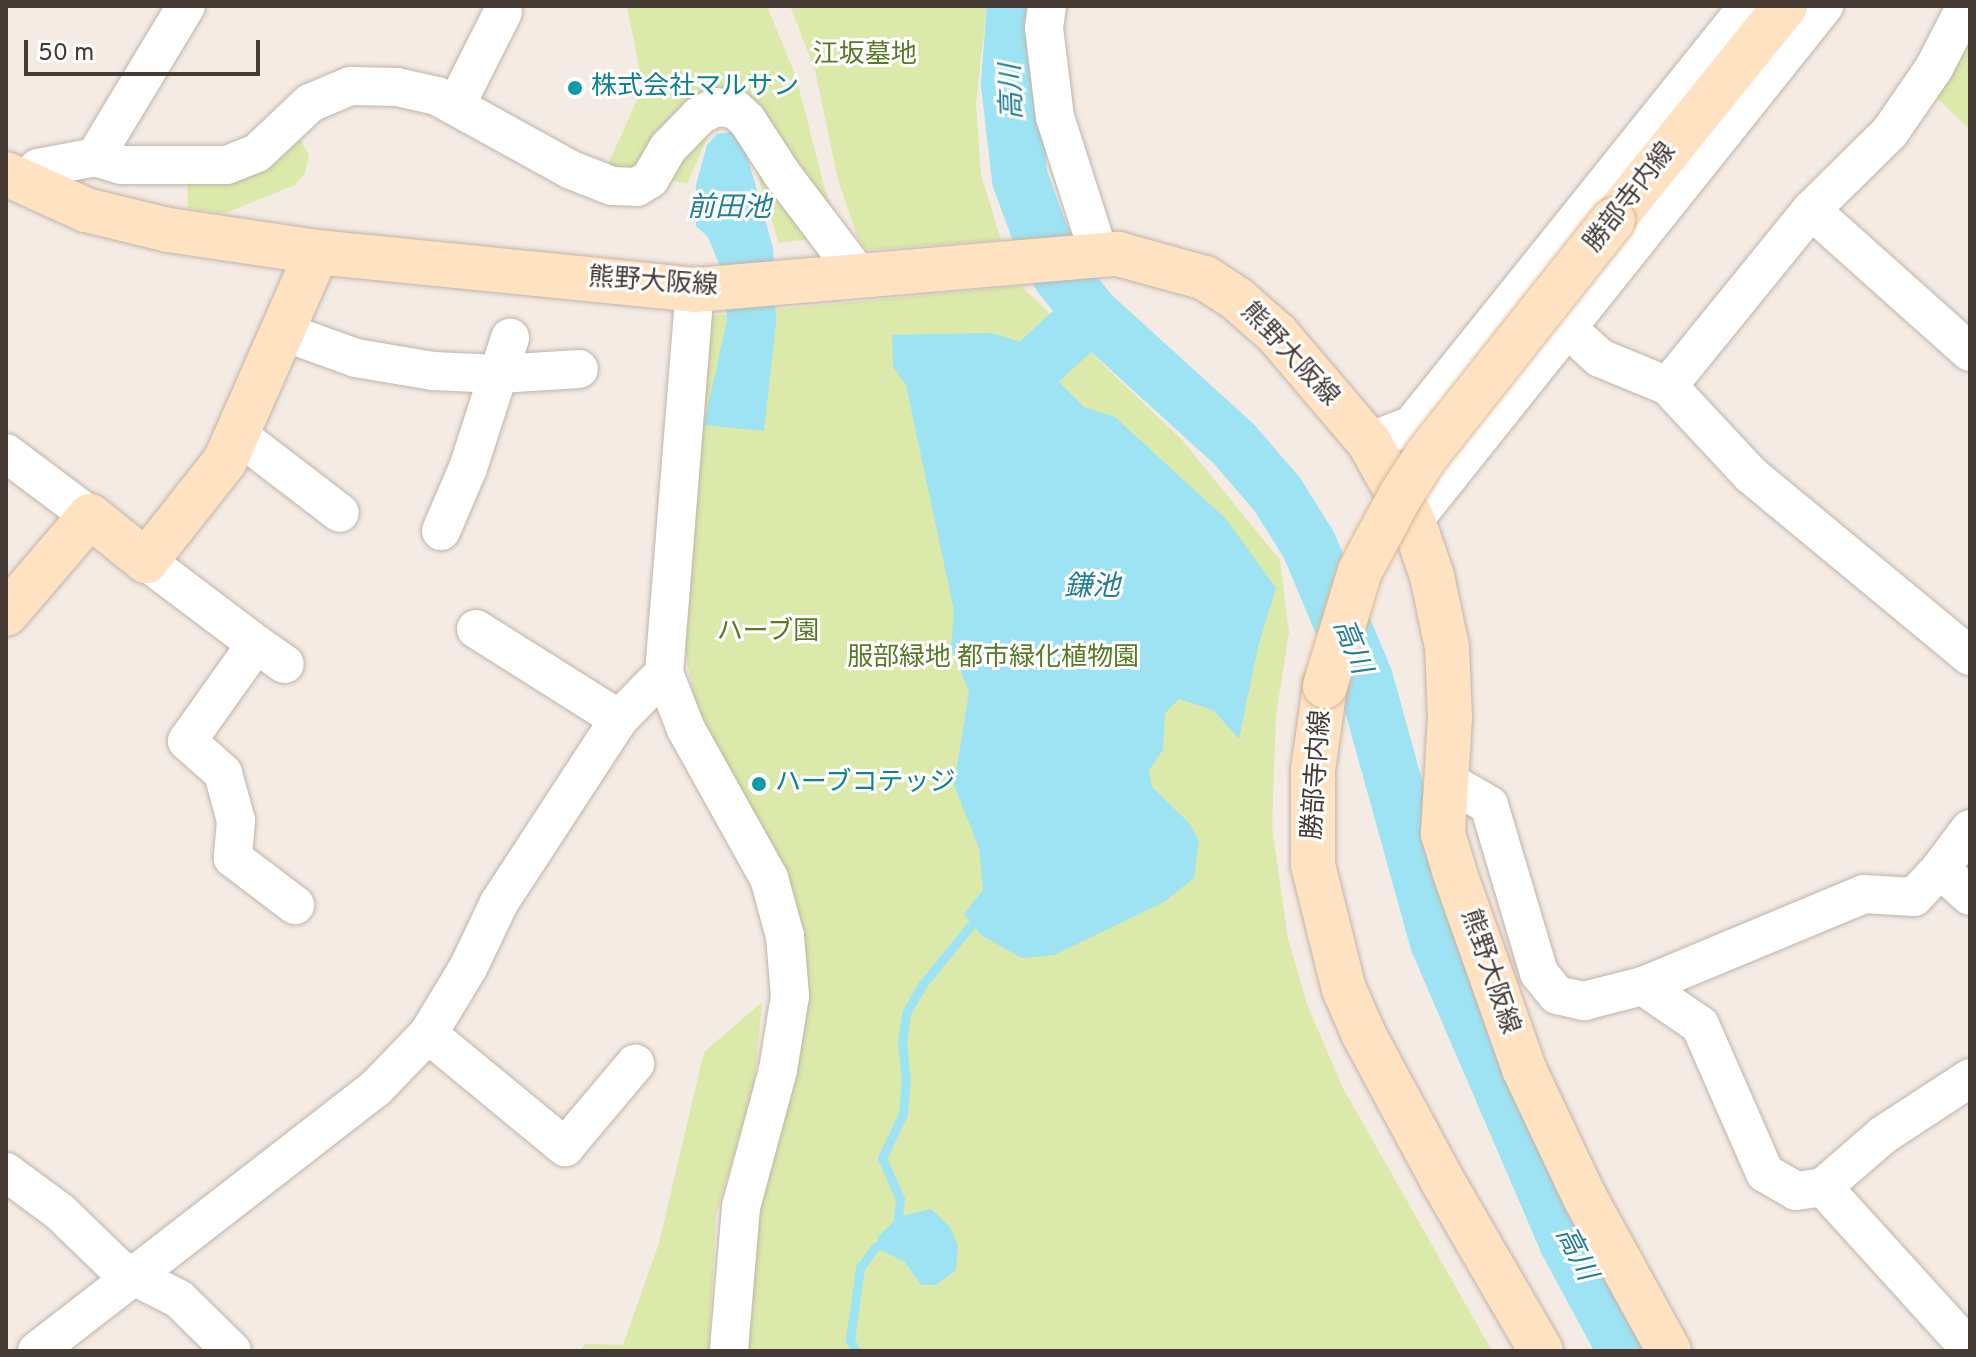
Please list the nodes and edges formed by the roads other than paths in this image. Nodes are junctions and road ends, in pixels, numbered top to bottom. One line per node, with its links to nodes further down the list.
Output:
1 (186, 6): 9 (street)
2 (1047, 6): 13 (street)
3 (1748, 6): 24 (street)
4 (1785, 6): 52 (main road, 勝部寺内線, bridge)
5 (1824, 6): 16 (street)
6 (1966, 6): 11 (street)
7 (503, 12): 8 (street)
8 (456, 105): 9 (street); 14 (street)
9 (95, 157): 10 (street)
10 (15, 179): 12 (main road, 熊野大阪線)
11 (1811, 210): 19 (street); 22 (street)
12 (317, 252): 15 (main road, 熊野大阪線); 17 (main road)
13 (1090, 254): 14 (main road, 熊野大阪線); 24 (main road, 熊野大阪線)
14 (860, 277): 15 (main road, 熊野大阪線)
15 (702, 290): 34 (street)
16 (1568, 329): 22 (street); 28 (street)
17 (284, 332): 21 (street); 23 (main road)
18 (510, 338): 21 (street)
19 (1970, 352)
20 (579, 369): 21 (street)
21 (499, 374): 29 (street)
22 (1668, 386): 33 (street)
23 (238, 435): 26 (street); 30 (main road)
24 (1369, 442): 28 (main road, 熊野大阪線)
25 (6, 453): 27 (street)
26 (340, 513)
27 (90, 516): 30 (main road); 31 (main road)
28 (1413, 521): 36 (main road, 熊野大阪線)
29 (441, 531)
30 (146, 561): 40 (street)
31 (6, 614)
32 (476, 629): 35 (street)
33 (1970, 656)
34 (664, 673): 35 (street); 51 (street)
35 (619, 719): 42 (street)
36 (1444, 779): 41 (street); 53 (main road, 熊野大阪線)
37 (1970, 829): 38 (street)
38 (1940, 869): 39 (street); 41 (street)
39 (1970, 896)
40 (295, 905)
41 (1643, 986): 46 (street)
42 (428, 1034): 43 (street); 47 (street)
43 (635, 1064)
44 (1970, 1078): 46 (street)
45 (6, 1172): 47 (street)
46 (1823, 1187): 48 (street)
47 (138, 1275): 49 (street); 50 (street)
48 (1970, 1349)
49 (37, 1351)
50 (232, 1351)
51 (729, 1351)
52 (1541, 1351)
53 (1669, 1351)

